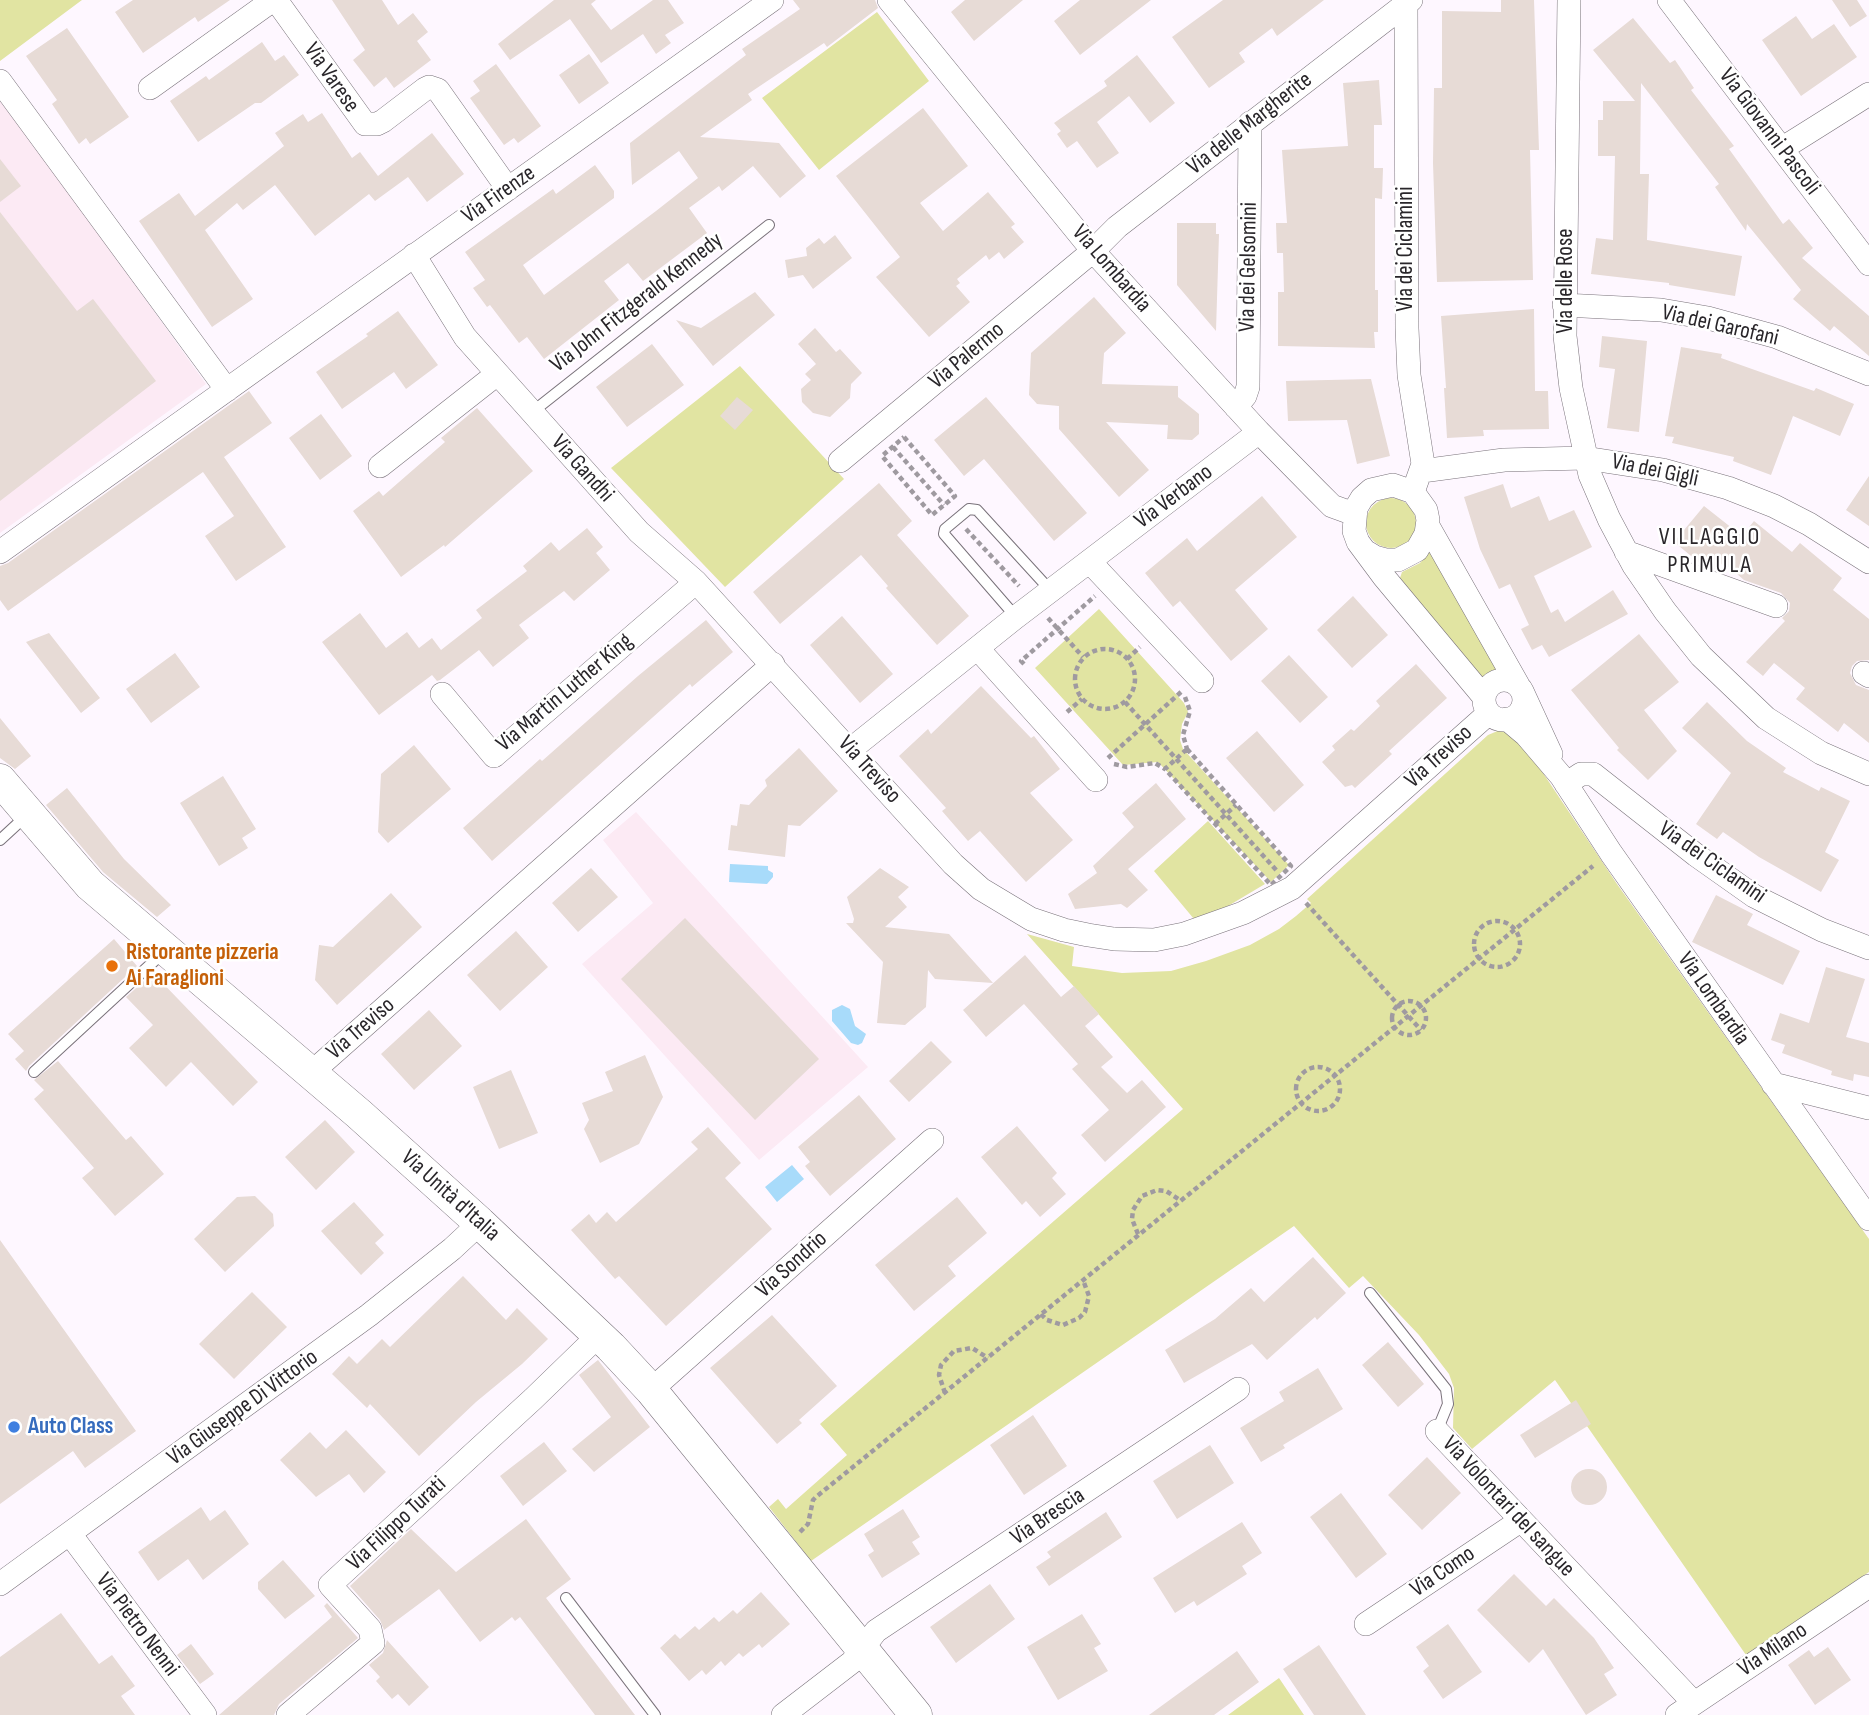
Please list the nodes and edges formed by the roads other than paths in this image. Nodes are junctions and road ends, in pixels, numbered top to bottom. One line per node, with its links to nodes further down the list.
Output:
1 (274, 0): 8 (street); 12 (street, Via Varese)
2 (772, 0): 12 (street, Via Firenze)
3 (889, 0): 14 (street, Via Lombardia)
4 (1569, 0): 17 (street, Via delle Rose)
5 (1669, 0): 11 (street, Via Giovanni Pascoli)
6 (1408, 1): 10 (street, Via delle Margherite); 27 (street, Via dei Ciclamini)
7 (0, 81): 20 (street)
8 (150, 88)
9 (1869, 94): 11 (street)
10 (1250, 124): 14 (street, Via delle Margherite); 21 (street, Via dei Gelsomini)
11 (1783, 148): 16 (street, Via Giovanni Pascoli)
12 (509, 189): 15 (street, Via Firenze)
13 (769, 225): 22 (lane, Via John Fitzgerald Kennedy)
14 (1093, 251): 21 (street, Via Lombardia); 25 (street, Via Palermo)
15 (414, 255): 18 (street, Via Gandhi); 20 (street, Via Firenze)
16 (1869, 264)
17 (1564, 305): 19 (street, Via dei Garofani); 24 (street, Via delle Rose)
18 (497, 374): 22 (street, Via Gandhi); 26 (street)
19 (1869, 374)
20 (227, 390): 32 (street, Via Firenze)
21 (1236, 407): 23 (street, Via Lombardia)
22 (531, 412): 36 (street, Via Gandhi)
23 (1259, 432): 29 (street, Via Lombardia); 34 (street, Via Verbano)
24 (1585, 458): 27 (street, Via dei Gigli); 33 (street, Via delle Rose); 35 (street, Via dei Gigli)
25 (841, 461)
26 (380, 466)
27 (1422, 471): 28 (street, Via dei Ciclamini)
28 (1413, 492): 29 (street); 30 (street, Via Lombardia)
29 (1354, 514): 31 (street, Via Lombardia)
30 (1428, 526): 31 (street); 43 (street, Via Lombardia)
31 (1365, 551): 45 (street, Via Lombardia)
32 (0, 552)
33 (1626, 552): 38 (street); 47 (street, Via delle Rose)
34 (1090, 562): 37 (street, Via Verbano); 42 (street)
35 (1869, 562)
36 (696, 582): 41 (street, Via Gandhi); 44 (street, Via Martin Luther King)
37 (1051, 591): 39 (street, Via Verbano); 39 (lane)
38 (1776, 606)
39 (1016, 617): 40 (street, Via Verbano)
40 (978, 649): 46 (street, Via Verbano); 49 (street)
41 (773, 664): 46 (street, Via Treviso); 56 (street, Via Treviso)
42 (1202, 681)
43 (1520, 688): 45 (street); 45 (street); 50 (street, Via Lombardia)
44 (442, 694)
45 (1493, 710): 46 (street, Via Treviso); 50 (street, Via Lombardia)
46 (850, 750)
47 (1869, 774)
48 (0, 780): 51 (street, Via Unità d'Italia)
49 (1096, 780)
50 (1563, 780): 53 (street, Via dei Ciclamini); 57 (street, Via Lombardia)
51 (28, 814): 52 (lane); 54 (street, Via Unità d'Italia)
52 (0, 840)
53 (1869, 948)
54 (167, 949): 55 (lane); 56 (street, Via Unità d'Italia)
55 (34, 1072)
56 (312, 1073): 61 (street, Via Unità d'Italia)
57 (1773, 1084): 58 (street); 60 (street, Via Lombardia)
58 (1869, 1108)
59 (932, 1140): 65 (street, Via Sondrio)
60 (1867, 1213)
61 (480, 1223): 63 (street, Via Unità d'Italia); 68 (street, Via Giuseppe Di Vittorio)
62 (1370, 1293): 66 (lane, Via Volontari del sangue)
63 (599, 1335): 65 (street, Via Unità d'Italia); 76 (street, Via Filippo Turati)
64 (1238, 1389): 73 (street, Via Brescia)
65 (651, 1390): 73 (street, Via Unità d'Italia)
66 (1437, 1432): 67 (street, Via Volontari del sangue)
67 (1520, 1521): 72 (street, Via Como); 74 (street, Via Volontari del sangue)
68 (70, 1534): 69 (street, Via Giuseppe Di Vittorio); 75 (street, Via Pietro Nenni)
69 (0, 1584)
70 (1869, 1586): 74 (street, Via Milano)
71 (566, 1598): 77 (lane)
72 (1366, 1624)
73 (862, 1650): 78 (street); 79 (street, Via Unità d'Italia)
74 (1685, 1709)
75 (205, 1715)
76 (288, 1715)
77 (655, 1715)
78 (783, 1715)
79 (916, 1715)

